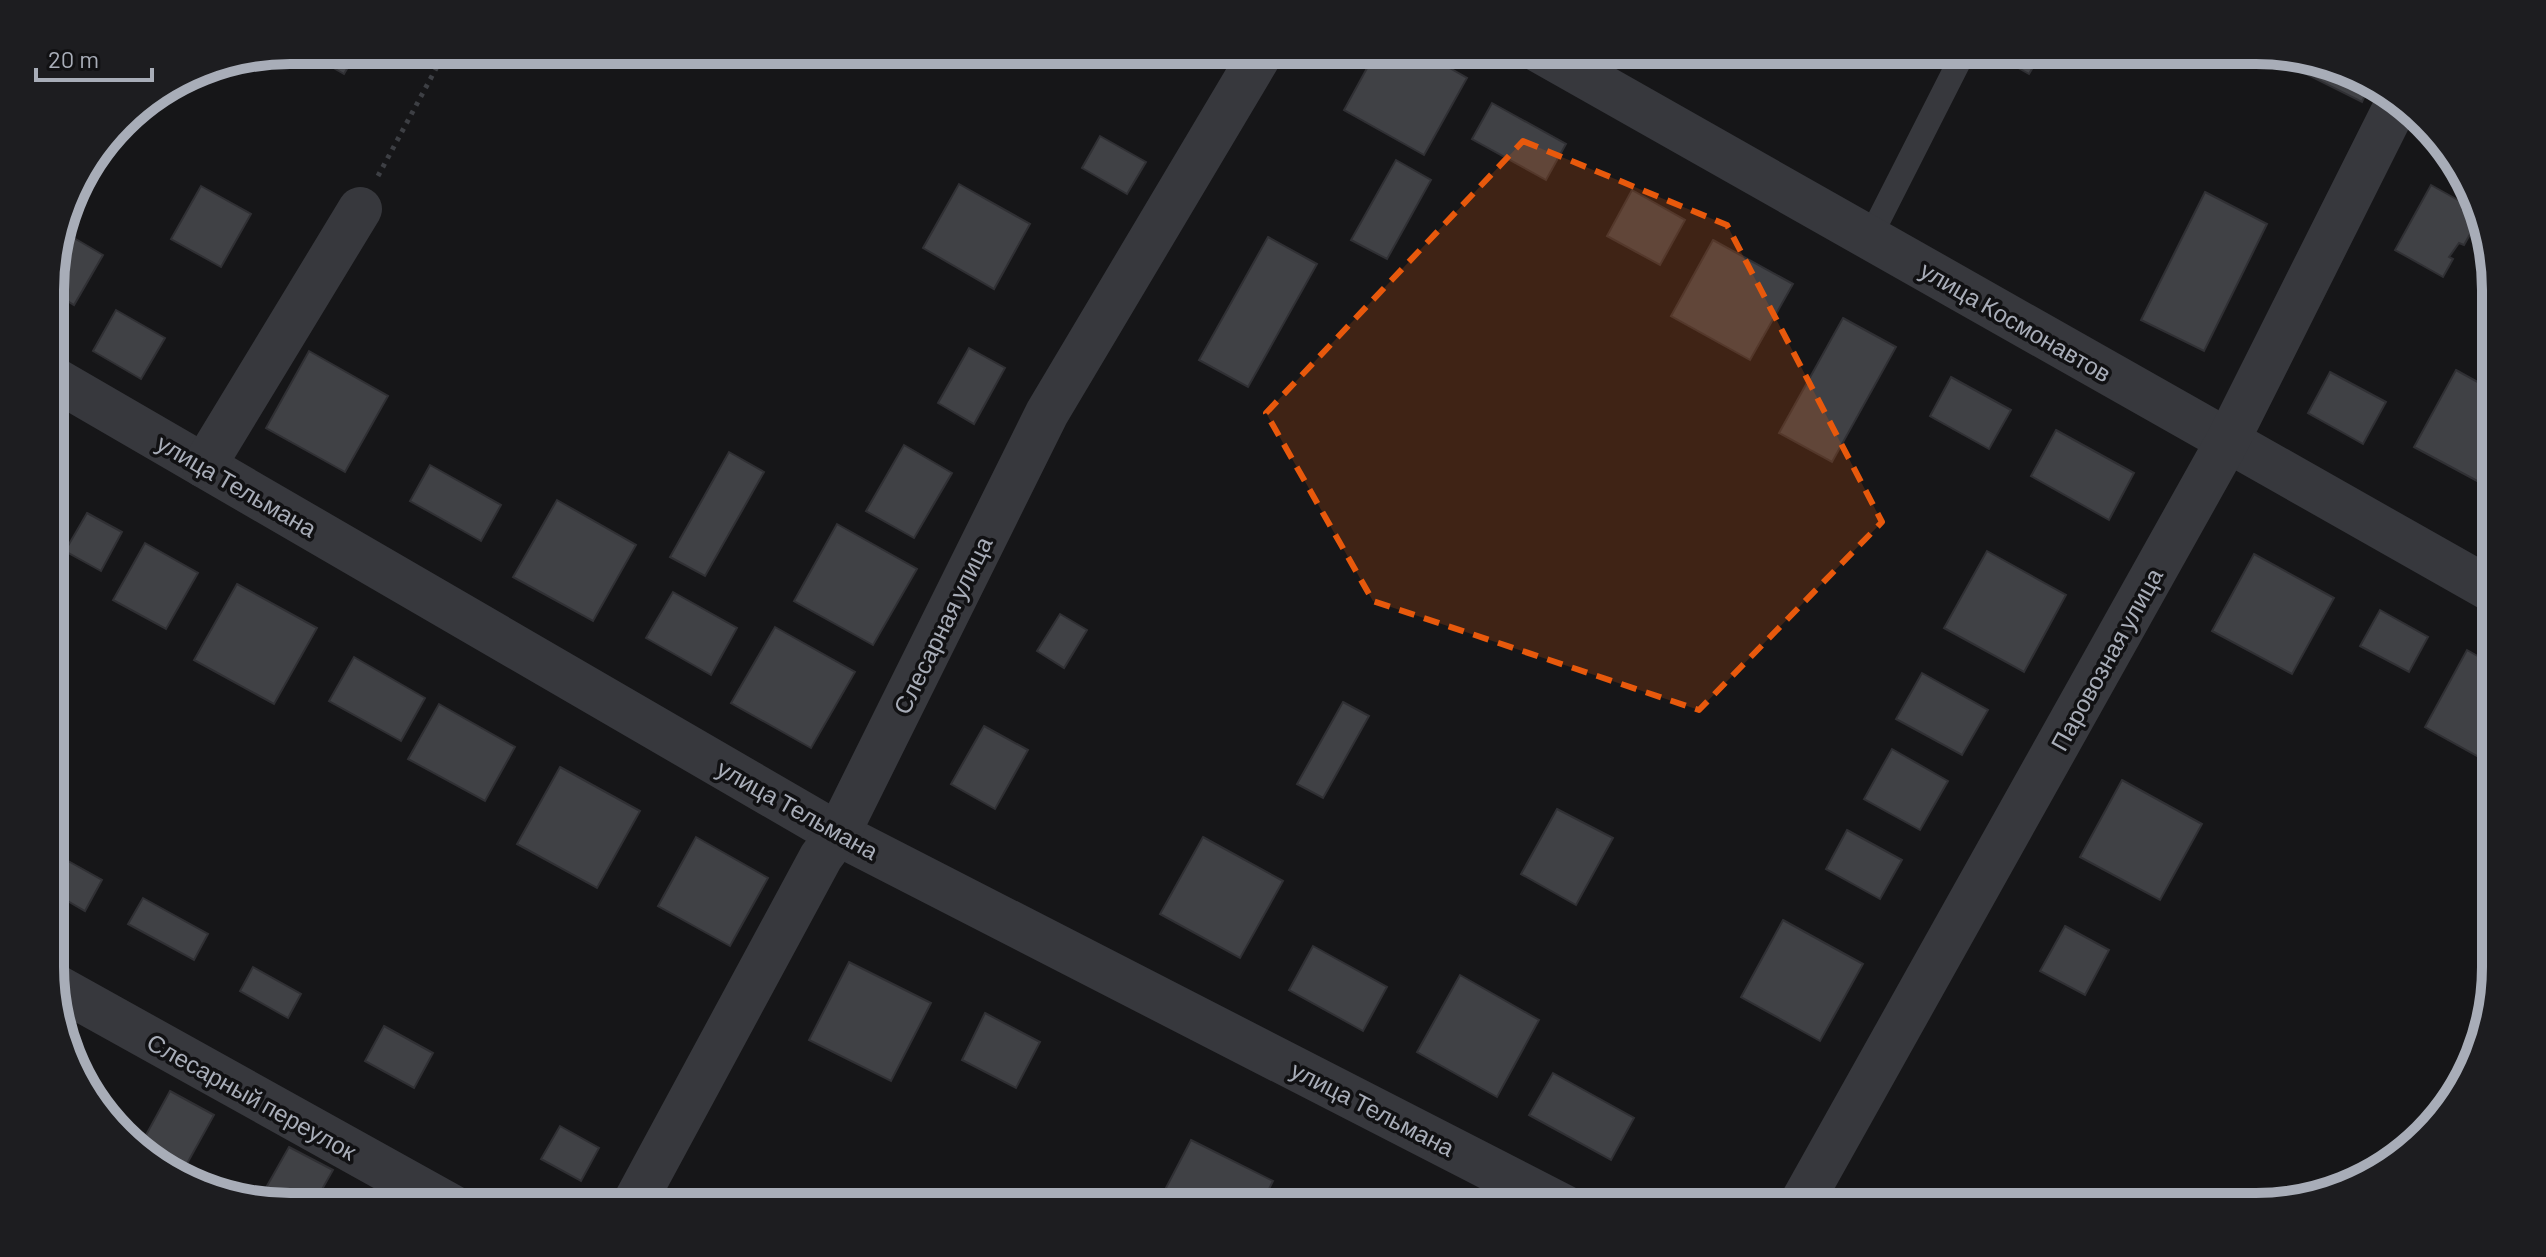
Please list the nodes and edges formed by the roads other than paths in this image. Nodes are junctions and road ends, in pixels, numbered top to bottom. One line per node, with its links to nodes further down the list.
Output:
1 (1255, 64): 11 (street, Слесарная улица)
2 (1563, 64): 6 (street, улица Космонавтов)
3 (1958, 64): 6 (lane)
4 (2393, 111): 8 (street, Паровозная улица)
5 (360, 209): 9 (street)
6 (1870, 237): 8 (street, улица Космонавтов)
7 (64, 385): 9 (street, улица Тельмана)
8 (2227, 442): 10 (street, улица Космонавтов); 16 (street, Паровозная улица)
9 (204, 466): 11 (street, улица Тельмана)
10 (2482, 585)
11 (838, 834): 14 (street, Слесарная улица); 15 (street, улица Тельмана)
12 (66, 992): 13 (street, Слесарный переулок)
13 (428, 1193)
14 (640, 1193)
15 (1538, 1193)
16 (1807, 1193)

